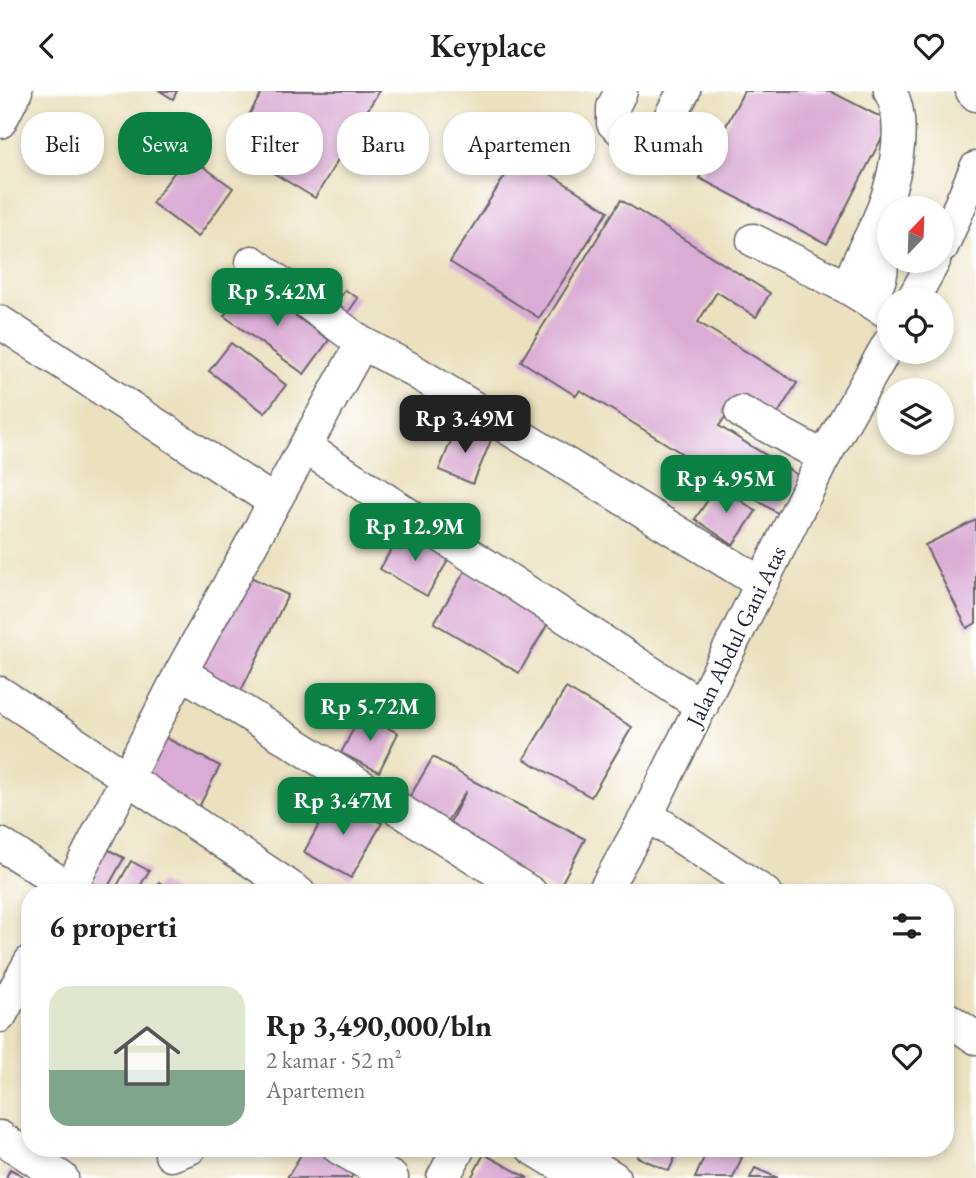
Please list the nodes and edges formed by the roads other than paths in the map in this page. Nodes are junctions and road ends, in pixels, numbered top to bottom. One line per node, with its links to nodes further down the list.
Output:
1 (16, 91): 7 (street)
2 (621, 91): 3 (street)
3 (684, 91)
4 (890, 91): 12 (street)
5 (972, 91): 6 (street)
6 (976, 95)
7 (0, 122)
8 (976, 166): 9 (street)
9 (954, 218)
10 (753, 240): 12 (street)
11 (251, 262): 14 (street)
12 (870, 300)
13 (0, 322): 19 (street)
14 (362, 343): 17 (street); 20 (street)
15 (877, 364): 18 (street, Jalan Abdul Gani Atas)
16 (741, 412): 18 (street)
17 (305, 447): 19 (street); 23 (street)
18 (824, 457): 20 (street, Jalan Abdul Gani Atas)
19 (273, 501): 21 (street)
20 (761, 583): 23 (street, Jalan Abdul Gani Atas)
21 (181, 672): 24 (street); 30 (street)
22 (0, 693): 24 (street)
23 (702, 706): 25 (street, Jalan Abdul Gani Atas)
24 (127, 777): 28 (street); 29 (street)
25 (647, 815): 31 (street, Jalan Abdul Gani Atas); 32 (street)
26 (0, 844): 27 (street)
27 (61, 884)
28 (75, 884)
29 (286, 884)
30 (517, 884)
31 (608, 884)
32 (751, 884)
33 (21, 979): 34 (street)
34 (0, 1016)
35 (954, 1023): 36 (street)
36 (976, 1038)
37 (0, 1137): 38 (street)
38 (21, 1151)
39 (30, 1157): 44 (street)
40 (355, 1157): 45 (street)
41 (454, 1157): 46 (street)
42 (546, 1157): 47 (street)
43 (579, 1157): 48 (street)
44 (62, 1178)
45 (393, 1178)
46 (443, 1178)
47 (581, 1178)
48 (614, 1178)

